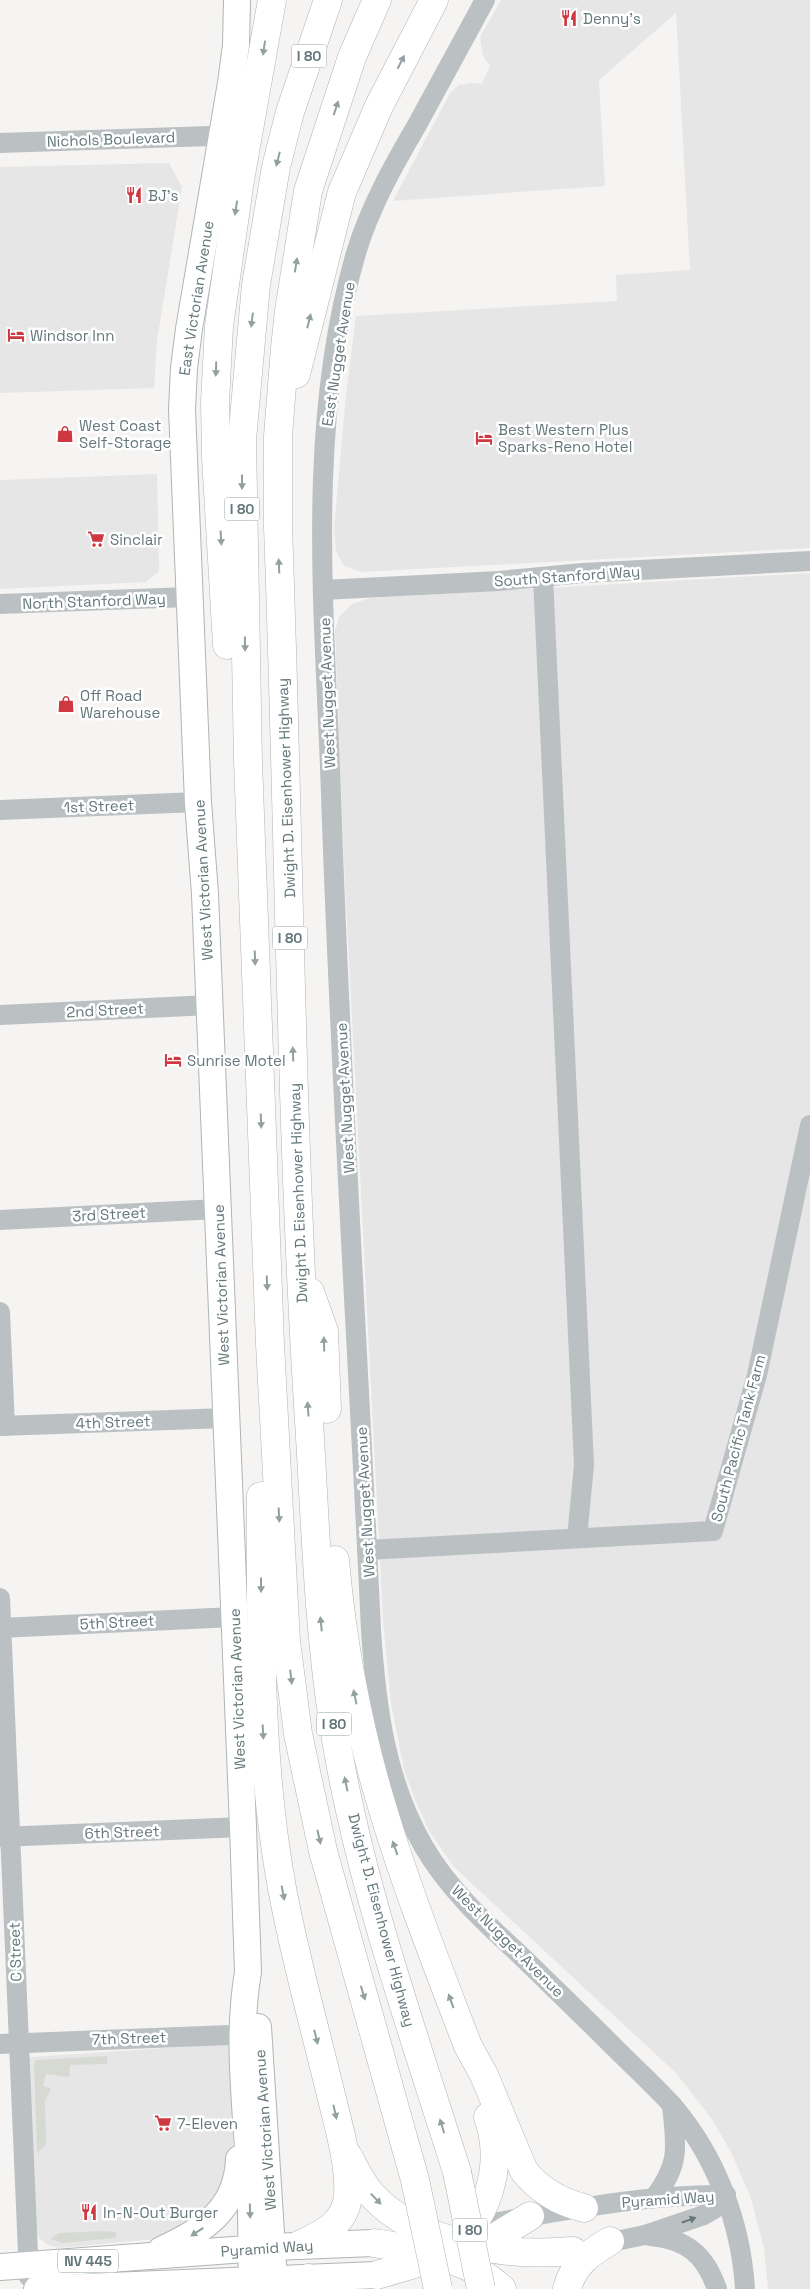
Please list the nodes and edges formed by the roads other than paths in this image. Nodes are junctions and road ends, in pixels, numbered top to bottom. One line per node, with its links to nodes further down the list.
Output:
1 (237, 0): 7 (main road, East Victorian Avenue)
2 (272, 0): 17 (highway, one-way to 17)
3 (328, 0): 17 (highway, I 80, one-way to 17)
4 (377, 0): 9 (highway, Dwight D. Eisenhower Highway / I 80, one-way to 4)
5 (434, 0): 9 (highway, one-way to 5)
6 (485, 0): 12 (street, East Nugget Avenue)
7 (222, 137): 8 (street, Nichols Boulevard); 13 (main road, East Victorian Avenue)
8 (0, 143)
9 (278, 436): 23 (highway, Dwight D. Eisenhower Highway / I 80, one-way to 9)
10 (810, 561): 11 (street, South Stanford Way)
11 (543, 577): 12 (street, South Stanford Way); 28 (street)
12 (324, 590): 29 (street, West Nugget Avenue)
13 (189, 597): 14 (street, North Stanford Way); 15 (main road, West Victorian Avenue)
14 (0, 604)
15 (198, 802): 16 (street, 1st Street); 18 (main road, West Victorian Avenue)
16 (0, 810)
17 (253, 910): 25 (highway, I 80, one-way to 25)
18 (210, 1006): 19 (street, 2nd Street); 21 (main road, West Victorian Avenue)
19 (0, 1015)
20 (810, 1125): 28 (street, South Pacific Tank Farm)
21 (218, 1209): 22 (street, 3rd Street); 26 (main road, West Victorian Avenue)
22 (0, 1220)
23 (299, 1260): 37 (highway, one-way to 23); 51 (highway, Dwight D. Eisenhower Highway / I 80, one-way to 23, bridge)
24 (0, 1312): 27 (street)
25 (270, 1344): 40 (highway, one-way to 40); 51 (highway, I 80, one-way to 51, bridge)
26 (226, 1418): 27 (street, 4th Street); 31 (main road, West Victorian Avenue)
27 (2, 1426)
28 (577, 1538): 29 (street, South Pacific Tank Farm)
29 (368, 1550): 39 (street, West Nugget Avenue)
30 (0, 1598): 32 (street, C Street)
31 (234, 1617): 32 (street, 5th Street); 33 (main road, West Victorian Avenue)
32 (1, 1628): 34 (street, C Street)
33 (243, 1827): 34 (street, 6th Street); 35 (main road, West Victorian Avenue)
34 (5, 1837): 36 (street, C Street)
35 (250, 2034): 36 (street, 7th Street); 38 (main road, West Victorian Avenue); 48 (main road, West Victorian Avenue)
36 (10, 2043): 55 (street, C Street)
37 (468, 2046): 43 (highway); 51 (highway)
38 (243, 2093): 48 (main road, West Victorian Avenue, one-way to 48); 50 (main road, one-way to 50)
39 (672, 2105): 41 (street, West Nugget Avenue); 42 (street)
40 (343, 2146): 48 (highway); 51 (highway, one-way to 51)
41 (726, 2195): 42 (street, Pyramid Way); 45 (street, Pyramid Way, one-way to 41); 62 (street, West Nugget Avenue)
42 (654, 2198): 43 (street, Pyramid Way)
43 (584, 2208): 44 (street, Pyramid Way)
44 (530, 2216): 51 (highway)
45 (645, 2235): 46 (street, Pyramid Way); 61 (street)
46 (610, 2241): 49 (street, Pyramid Way); 60 (highway)
47 (374, 2243): 48 (main road, Pyramid Way / NV 445); 51 (highway)
48 (274, 2247): 50 (main road, Pyramid Way / NV 445); 56 (main road, West Victorian Avenue)
49 (573, 2251): 51 (highway)
50 (147, 2257): 55 (main road, Pyramid Way / NV 445)
51 (453, 2261): 53 (highway); 59 (highway)
52 (0, 2266): 55 (main road, Pyramid Way / NV 445)
53 (377, 2275): 54 (main road, Pyramid Way / NV 445)
54 (308, 2278): 56 (main road, Pyramid Way / NV 445); 58 (highway)
55 (31, 2280): 57 (main road, Pyramid Way / NV 445)
56 (263, 2284): 57 (main road, Pyramid Way / NV 445)
57 (187, 2286)
58 (333, 2289)
59 (502, 2289)
60 (567, 2289)
61 (717, 2289)
62 (745, 2289)

